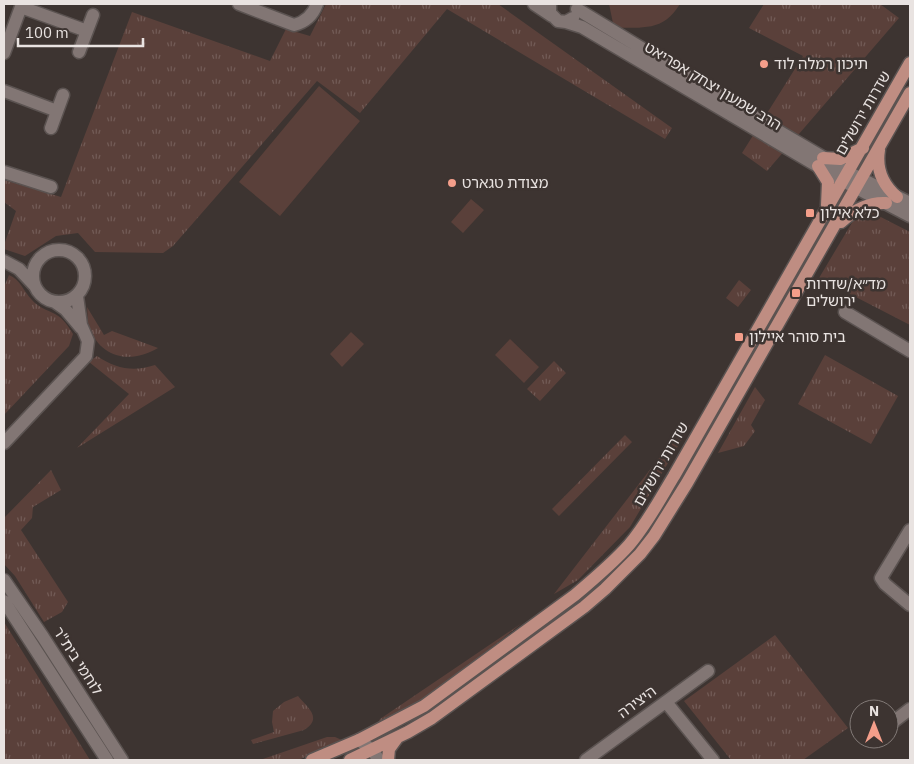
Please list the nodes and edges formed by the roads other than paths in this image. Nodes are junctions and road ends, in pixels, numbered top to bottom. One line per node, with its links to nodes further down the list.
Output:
1 (239, 4): 2 (street)
2 (317, 4)
3 (534, 4): 6 (street)
4 (21, 5): 9 (street); 11 (street)
5 (577, 6): 8 (street); 20 (street, הרב שמעון יצחק אפריאט)
6 (551, 10): 8 (street, הרב שמעון יצחק אפריאט)
7 (93, 15): 9 (street)
8 (566, 22): 20 (street, הרב שמעון יצחק אפריאט)
9 (87, 31): 10 (street)
10 (79, 52)
11 (4, 53)
12 (910, 63): 18 (main road, שדרות ירושלים)
13 (4, 91): 16 (street)
14 (910, 94): 19 (main road, שדרות ירושלים)
15 (63, 95): 16 (street)
16 (57, 111): 17 (street)
17 (51, 128)
18 (863, 148): 20 (main road); 22 (main road, שדרות ירושלים)
19 (879, 149): 23 (main road, שדרות ירושלים); 25 (main road)
20 (820, 162): 22 (street, הרב שמעון יצחק אפריאט); 28 (main road)
21 (4, 172): 24 (street)
22 (846, 177): 23 (street, הרב שמעון יצחק אפריאט); 28 (main road, שדרות ירושלים)
23 (859, 184): 25 (street); 26 (street); 30 (main road, שדרות ירושלים)
24 (51, 186)
25 (897, 197): 27 (street)
26 (886, 203): 29 (street); 30 (main road)
27 (910, 203)
28 (827, 208): 49 (main road, שדרות ירושלים)
29 (910, 216)
30 (834, 228): 48 (main road, שדרות ירושלים)
31 (42, 255): 32 (street); 33 (street); 34 (street)
32 (5, 262): 33 (street)
33 (34, 285): 35 (street)
34 (77, 296): 35 (street); 37 (street)
35 (55, 302): 37 (street)
36 (845, 312): 38 (street)
37 (84, 333): 39 (street)
38 (910, 350)
39 (4, 442)
40 (910, 530): 43 (street)
41 (6, 589): 52 (street, לוחמי בית"ר)
42 (4, 601): 51 (street, לוחמי בית"ר)
43 (910, 606)
44 (708, 671): 45 (street, היצירה)
45 (666, 702): 55 (street, היצירה); 56 (street)
46 (910, 709): 47 (street)
47 (899, 717)
48 (400, 736): 50 (main road, שדרות ירושלים); 54 (main road)
49 (359, 740): 50 (street); 53 (main road, שדרות ירושלים)
50 (366, 757)
51 (107, 760)
52 (122, 760)
53 (312, 760)
54 (388, 760)
55 (586, 760)
56 (713, 760)

